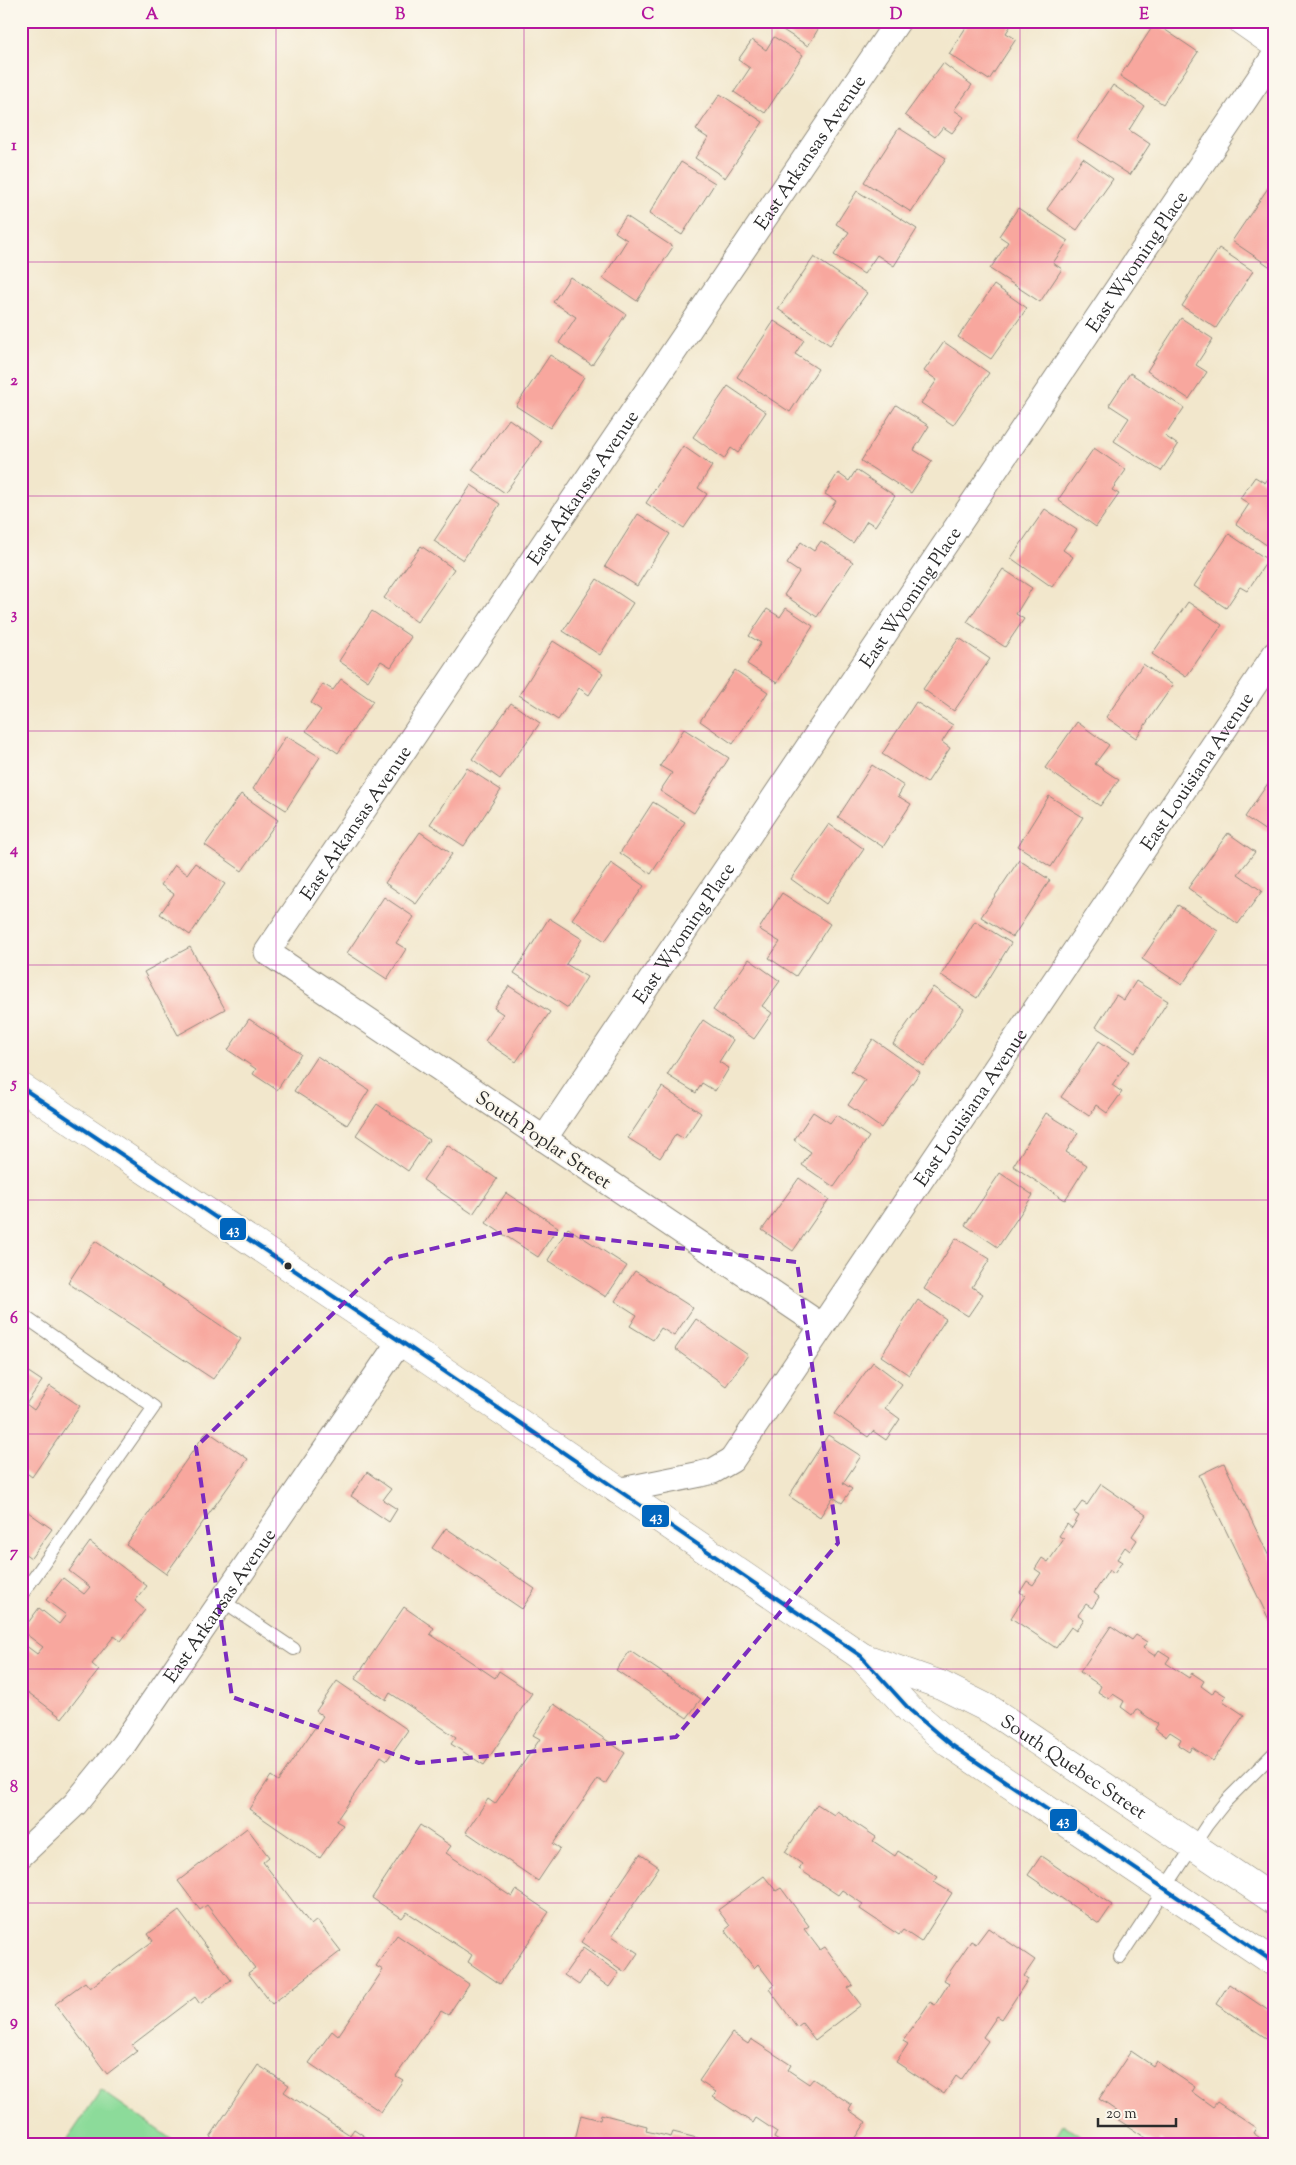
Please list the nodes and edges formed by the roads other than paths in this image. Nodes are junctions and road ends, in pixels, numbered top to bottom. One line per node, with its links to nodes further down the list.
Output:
1 (898, 21): 6 (street, East Arkansas Avenue)
2 (1242, 21): 3 (main road)
3 (1275, 44)
4 (1275, 55): 8 (street, East Wyoming Place)
5 (1275, 654): 10 (street, East Louisiana Avenue)
6 (267, 952): 8 (street, South Poplar Street)
7 (21, 1087): 11 (main road, South Quebec Street)
8 (544, 1139): 10 (street, South Poplar Street)
9 (21, 1314): 13 (lane)
10 (822, 1326): 12 (street, East Louisiana Avenue)
11 (400, 1341): 12 (main road, South Quebec Street); 14 (street, East Arkansas Avenue)
12 (617, 1491): 16 (main road, South Quebec Street)
13 (21, 1596)
14 (223, 1601): 15 (lane); 19 (street, East Arkansas Avenue)
15 (294, 1649)
16 (861, 1656): 18 (main road, South Quebec Street); 20 (main road, South Quebec Street)
17 (1275, 1752): 18 (lane)
18 (1193, 1846): 20 (lane); 21 (main road, South Quebec Street)
19 (21, 1855)
20 (1164, 1888): 22 (lane); 23 (main road, South Quebec Street)
21 (1275, 1902)
22 (1120, 1957)
23 (1275, 1963)

